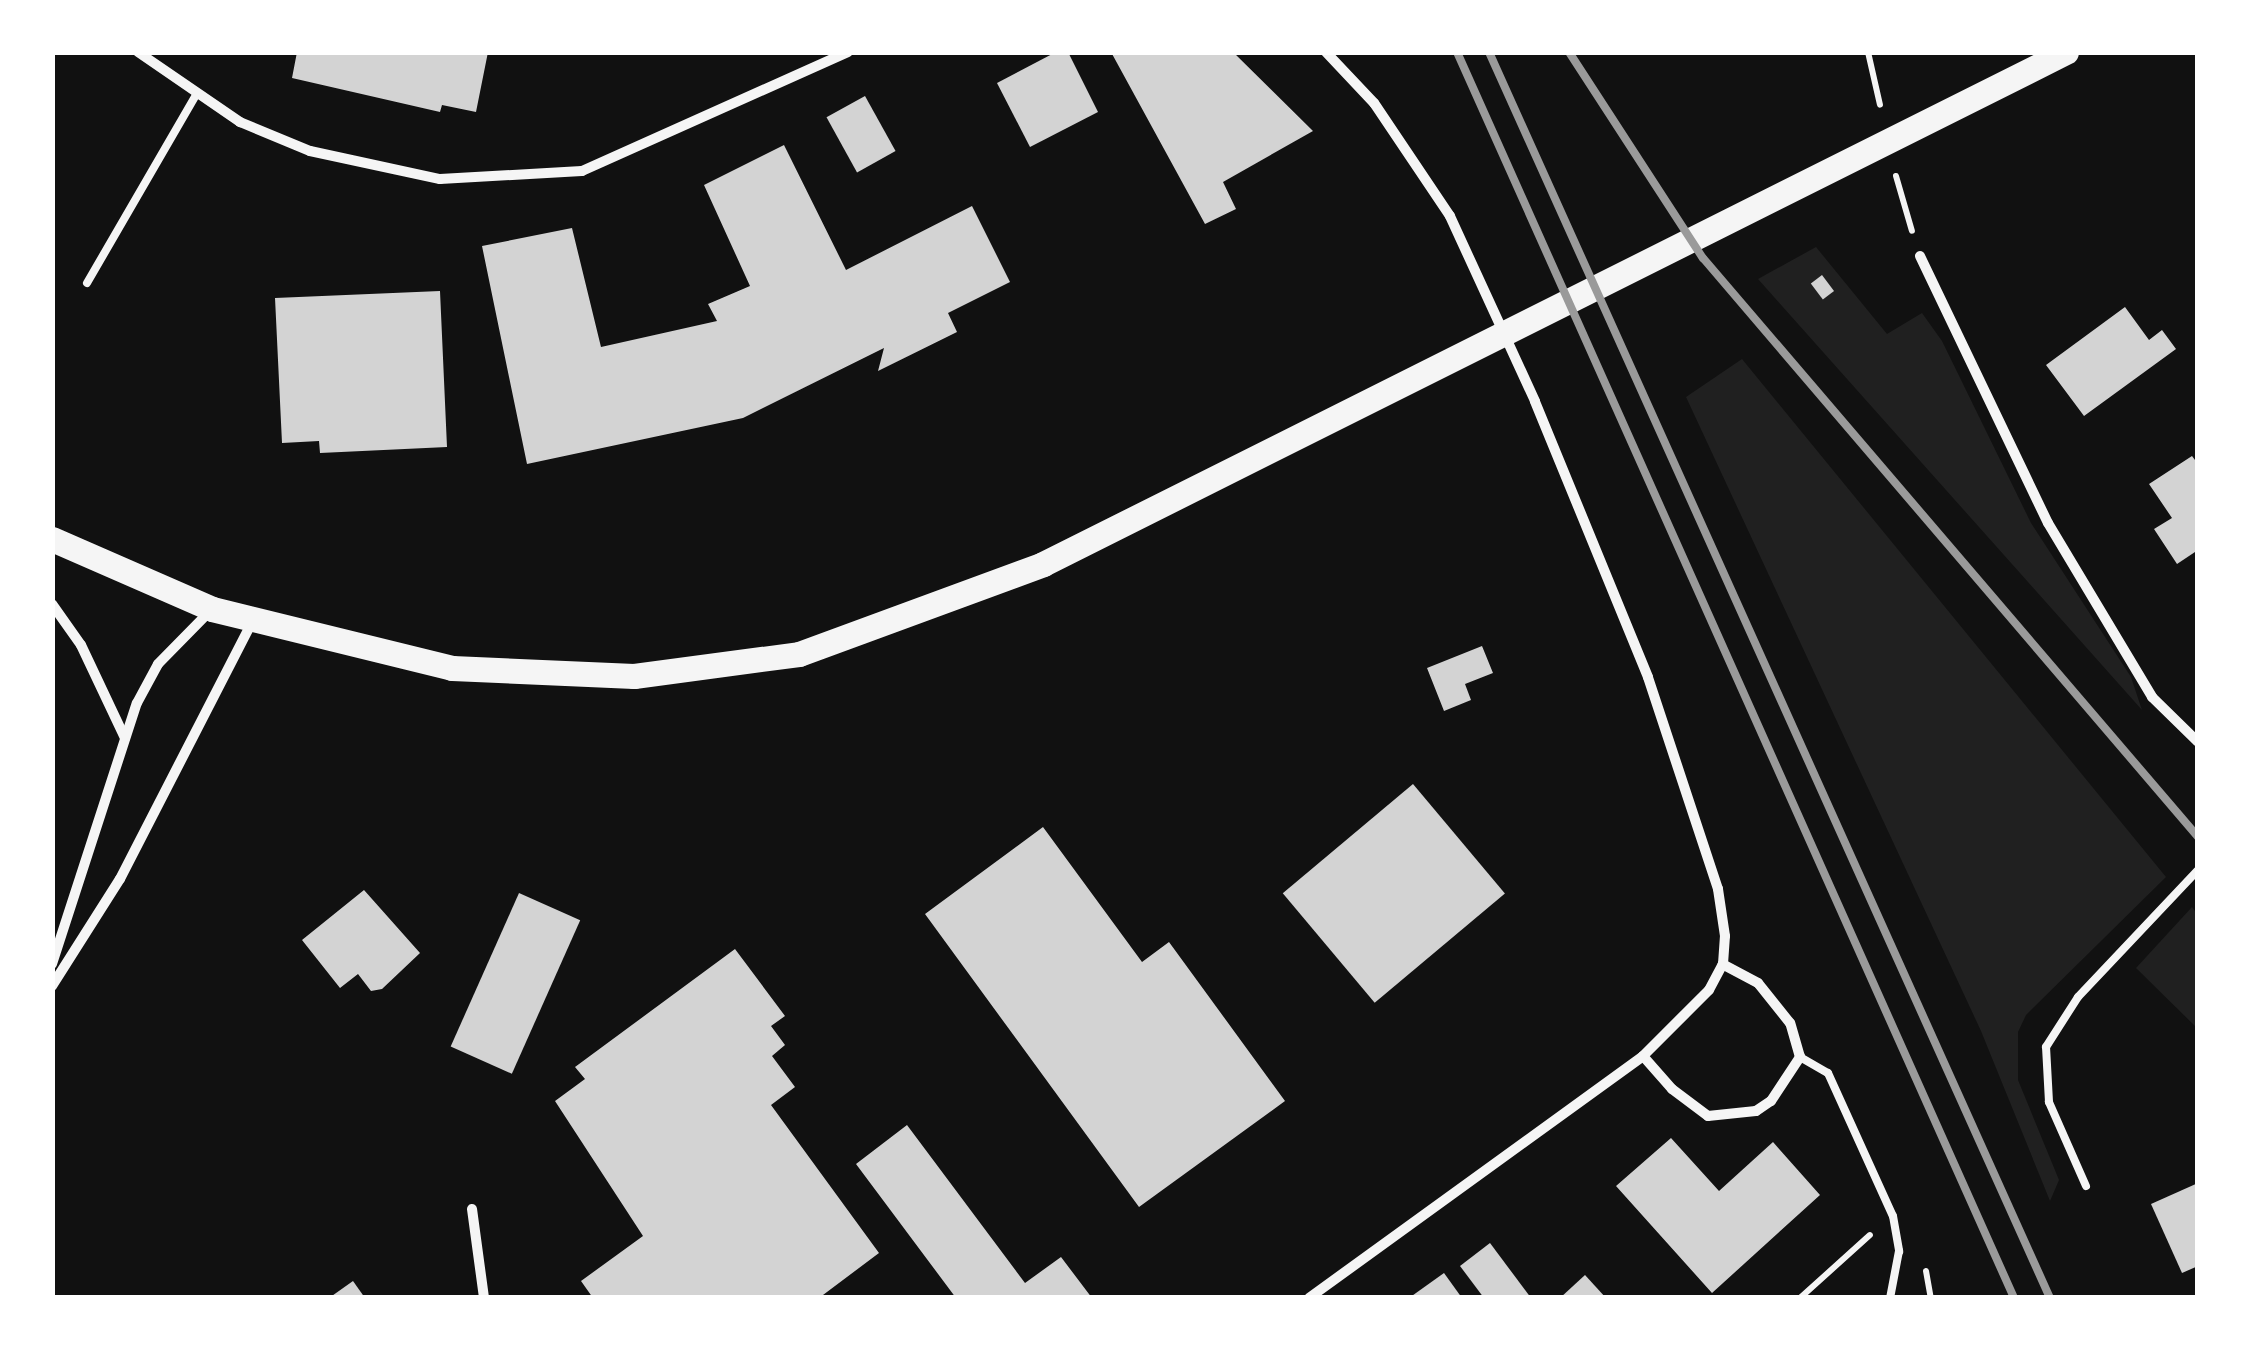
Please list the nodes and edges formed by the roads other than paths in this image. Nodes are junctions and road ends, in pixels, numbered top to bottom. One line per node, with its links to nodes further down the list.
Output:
1 (138, 52): 5 (street)
2 (848, 52): 5 (street)
3 (1326, 52): 16 (street)
4 (2066, 52): 11 (main road)
5 (196, 95): 7 (lane)
6 (1920, 256): 13 (street)
7 (87, 283)
8 (52, 539): 10 (main road)
9 (52, 604): 12 (street)
10 (212, 609): 11 (main road); 12 (street)
11 (252, 622): 17 (street)
12 (125, 738): 15 (street)
13 (2198, 742)
14 (2198, 870): 20 (lane)
15 (52, 964)
16 (1723, 964): 18 (street); 19 (street)
17 (52, 986)
18 (1643, 1056): 19 (street); 23 (street)
19 (1800, 1057): 24 (lane)
20 (2086, 1186)
21 (472, 1210): 22 (street)
22 (484, 1298)
23 (1309, 1298)
24 (1890, 1298)

